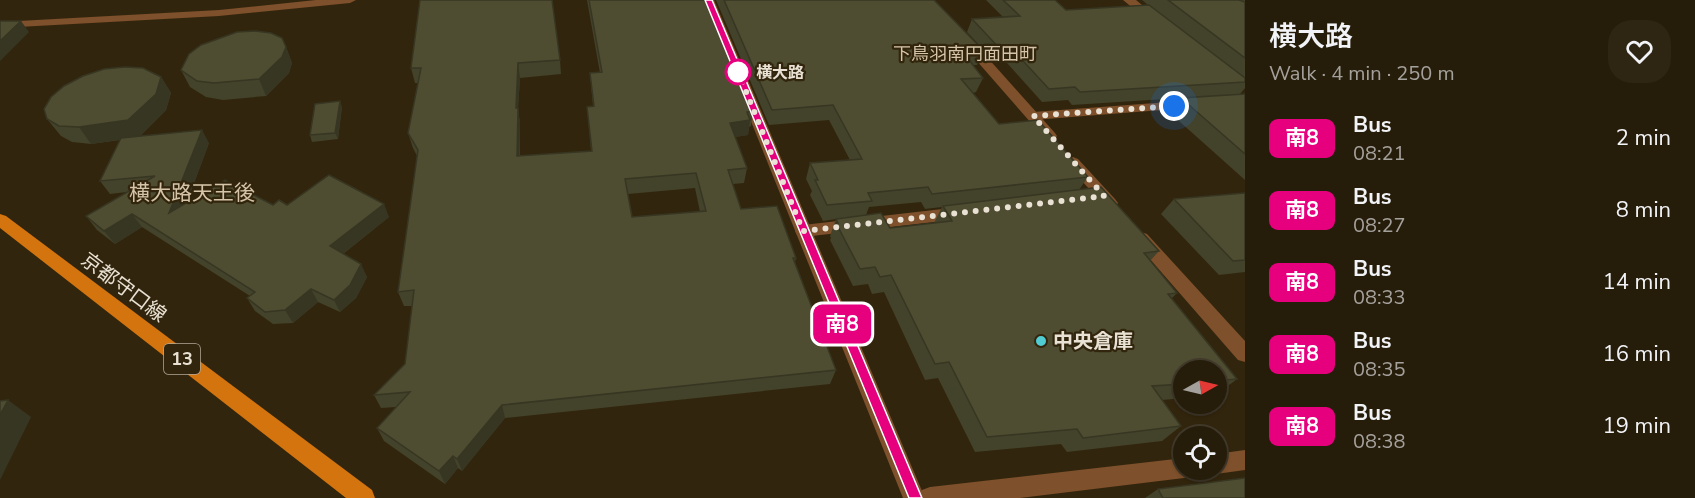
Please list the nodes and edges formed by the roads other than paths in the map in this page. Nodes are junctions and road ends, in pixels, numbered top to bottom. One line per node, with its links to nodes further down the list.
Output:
1 (350, 0): 4 (street)
2 (708, 0): 13 (street)
3 (1129, 0): 6 (street)
4 (0, 26)
5 (953, 27): 8 (street)
6 (1165, 28)
7 (1210, 104): 8 (street)
8 (1033, 116): 9 (street)
9 (1104, 196): 10 (street); 14 (street)
10 (1082, 199)
11 (972, 211): 13 (street)
12 (0, 220): 18 (main road, 京都守口線 / 13)
13 (803, 231): 19 (street)
14 (1245, 354)
15 (1245, 460): 16 (street)
16 (1227, 462)
17 (1173, 469): 20 (street)
18 (364, 498)
19 (914, 498)
20 (930, 498)

